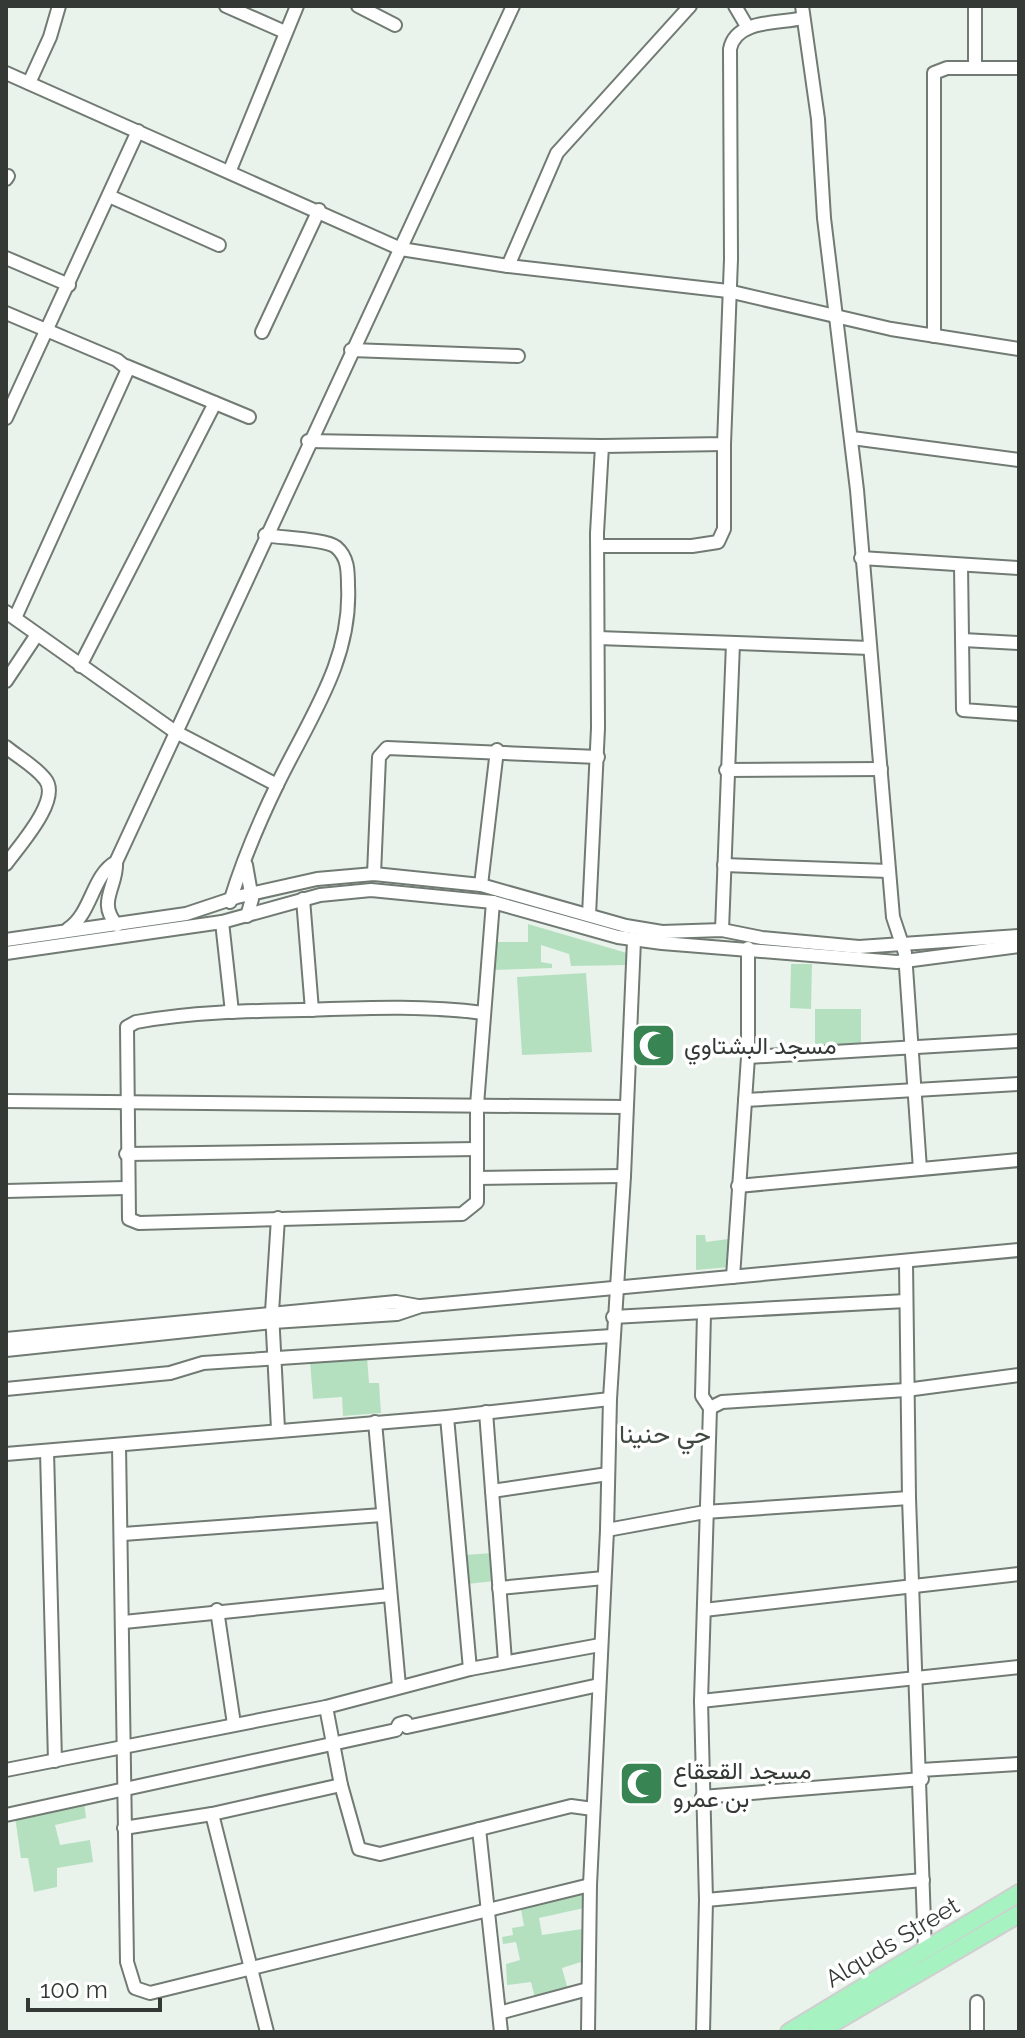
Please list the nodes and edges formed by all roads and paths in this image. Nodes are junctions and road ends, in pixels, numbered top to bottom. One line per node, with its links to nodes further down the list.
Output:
1 (59, 6): 16 (street)
2 (226, 6): 12 (street)
3 (297, 6): 12 (street)
4 (358, 6): 10 (street)
5 (513, 6): 22 (street)
6 (690, 6): 24 (street)
7 (735, 6): 11 (street)
8 (975, 6): 13 (street)
9 (803, 12): 11 (street); 28 (street)
10 (395, 25)
11 (748, 28): 26 (street)
12 (285, 32): 18 (street)
13 (975, 68): 14 (street); 31 (street)
14 (1019, 68)
15 (6, 73): 16 (street)
16 (29, 83): 17 (street)
17 (138, 131): 18 (street); 19 (street)
18 (230, 170): 20 (street)
19 (109, 196): 21 (street); 25 (street)
20 (319, 210): 22 (street); 30 (street)
21 (219, 245)
22 (401, 249): 24 (street); 33 (street)
23 (6, 258): 25 (street)
24 (508, 266): 26 (street)
25 (69, 285): 29 (street)
26 (728, 291): 28 (street); 41 (street)
27 (6, 313): 29 (street)
28 (837, 316): 31 (street); 39 (street)
29 (46, 332): 35 (street); 38 (street)
30 (262, 332)
31 (934, 336): 32 (street)
32 (1019, 349)
33 (351, 350): 34 (street); 40 (street)
34 (518, 356)
35 (126, 366): 36 (street); 49 (street)
36 (215, 403): 37 (street); 56 (street)
37 (249, 417)
38 (6, 418)
39 (852, 438): 43 (street); 46 (street)
40 (308, 441): 42 (street); 44 (street)
41 (724, 444): 42 (street); 45 (street)
42 (602, 446): 45 (street)
43 (1019, 460)
44 (265, 535): 59 (street); 65 (street)
45 (598, 546): 51 (street)
46 (861, 558): 47 (street); 55 (street)
47 (961, 565): 48 (street); 52 (street)
48 (1019, 568)
49 (10, 615): 50 (street)
50 (36, 636): 56 (street); 57 (street)
51 (598, 638): 53 (street); 62 (street)
52 (963, 640): 54 (street); 58 (street)
53 (733, 643): 55 (street); 64 (street)
54 (1019, 643)
55 (870, 648): 63 (street)
56 (80, 666): 59 (street)
57 (6, 681)
58 (1019, 714)
59 (174, 731): 65 (street); 67 (street)
60 (6, 747): 68 (street)
61 (497, 750): 62 (street); 71 (street); 72 (street)
62 (598, 757): 77 (street)
63 (881, 769): 64 (street); 70 (street)
64 (726, 770): 69 (street)
65 (277, 785): 66 (street)
66 (246, 861): 73 (street); 75 (street)
67 (116, 862): 81 (street); 82 (street)
68 (6, 864)
69 (724, 865): 70 (street); 83 (street)
70 (889, 871): 78 (street)
71 (374, 874): 72 (street); 73 (street)
72 (481, 885): 77 (street)
73 (251, 894): 75 (street); 79 (street)
74 (303, 899): 76 (street); 79 (street); 95 (street)
75 (230, 900): 79 (street); 81 (street)
76 (493, 902): 86 (street); 97 (street)
77 (589, 915): 83 (street)
78 (893, 917): 87 (street); 88 (street)
79 (242, 918): 80 (street)
80 (222, 922): 92 (street); 96 (street)
81 (117, 925): 82 (street)
82 (65, 931): 85 (street)
83 (722, 931): 87 (street); 89 (street)
84 (1019, 936): 88 (street)
85 (6, 940)
86 (634, 940): 89 (street); 107 (street)
87 (887, 945): 88 (street); 93 (street)
88 (902, 945): 94 (street)
89 (721, 946): 91 (street)
90 (1019, 946): 94 (street)
91 (748, 948): 93 (street); 100 (street)
92 (6, 953)
93 (890, 962): 94 (street)
94 (905, 962): 99 (street)
95 (312, 1010): 96 (street); 97 (street)
96 (232, 1012): 105 (street)
97 (483, 1013): 106 (street)
98 (1019, 1041): 99 (street)
99 (911, 1048): 100 (street); 102 (street)
100 (748, 1057): 103 (street)
101 (1019, 1084): 102 (street)
102 (914, 1091): 103 (street); 111 (street)
103 (745, 1100): 114 (street)
104 (6, 1101): 105 (street)
105 (126, 1102): 106 (street); 109 (street)
106 (477, 1105): 107 (street); 108 (street)
107 (626, 1107): 112 (street)
108 (477, 1149): 109 (street); 113 (street)
109 (126, 1154): 115 (street)
110 (1019, 1160): 111 (street)
111 (920, 1169): 114 (street)
112 (624, 1176): 113 (street); 121 (street)
113 (477, 1178): 117 (street)
114 (738, 1186): 120 (street)
115 (126, 1188): 116 (street); 117 (street)
116 (6, 1191)
117 (278, 1218): 124 (street)
118 (1019, 1250): 119 (street)
119 (906, 1263): 120 (street); 122 (street)
120 (733, 1277): 121 (street)
121 (615, 1286): 124 (street); 125 (street)
122 (906, 1301): 123 (street); 132 (street)
123 (704, 1313): 125 (street); 134 (street)
124 (272, 1317): 127 (street); 128 (street); 129 (street)
125 (613, 1317): 126 (street)
126 (612, 1336): 129 (street); 133 (street)
127 (6, 1339)
128 (6, 1350)
129 (273, 1359): 131 (street); 138 (street)
130 (1019, 1375): 132 (street)
131 (6, 1389)
132 (906, 1390): 134 (street); 144 (street)
133 (610, 1399): 135 (street); 142 (street)
134 (710, 1408): 145 (street)
135 (486, 1412): 136 (street); 143 (street)
136 (447, 1417): 137 (street); 160 (street)
137 (375, 1422): 138 (street); 146 (street)
138 (278, 1429): 139 (street)
139 (119, 1445): 140 (street); 148 (street)
140 (47, 1451): 141 (street); 169 (street)
141 (6, 1454)
142 (608, 1474): 143 (street); 147 (street)
143 (492, 1491): 151 (street)
144 (909, 1498): 145 (street); 152 (street)
145 (705, 1512): 147 (street); 155 (street)
146 (382, 1515): 148 (street); 153 (street)
147 (607, 1530): 150 (street)
148 (123, 1534): 156 (street)
149 (1019, 1574): 152 (street)
150 (604, 1578): 151 (street); 157 (street)
151 (499, 1588): 158 (street)
152 (913, 1589): 155 (street); 161 (street)
153 (390, 1595): 154 (street); 163 (street)
154 (217, 1610): 156 (street); 166 (street)
155 (704, 1610): 164 (street)
156 (124, 1622): 167 (street)
157 (600, 1645): 158 (street); 162 (street)
158 (505, 1661): 160 (street)
159 (1019, 1667): 161 (street)
160 (470, 1669): 163 (street)
161 (918, 1678): 164 (street); 172 (street)
162 (599, 1685): 168 (street); 176 (street)
163 (399, 1686): 165 (street)
164 (701, 1701): 175 (street)
165 (326, 1707): 166 (street); 168 (street)
166 (234, 1724): 167 (street)
167 (124, 1745): 169 (street); 174 (street)
168 (334, 1745): 173 (street); 174 (street)
169 (55, 1761): 171 (street)
170 (1019, 1764): 172 (street)
171 (6, 1770)
172 (922, 1775): 175 (street); 181 (street)
173 (341, 1785): 177 (street); 180 (street)
174 (124, 1790): 178 (street); 179 (street)
175 (702, 1797): 184 (street)
176 (593, 1809): 180 (street); 182 (street)
177 (212, 1814): 179 (street); 188 (street)
178 (6, 1815)
179 (124, 1828): 188 (street)
180 (479, 1829): 185 (street)
181 (923, 1880): 184 (street); 187 (street)
182 (590, 1885): 185 (street); 189 (street)
183 (1019, 1893): 187 (main road, Alquds Street)
184 (706, 1900): 195 (street)
185 (488, 1909): 188 (street); 191 (street)
186 (1015, 1918): 197 (main road)
187 (925, 1951): 196 (main road, Alquds Street)
188 (249, 1969): 192 (street)
189 (588, 1989): 191 (street); 194 (street)
190 (977, 2002): 198 (street)
191 (499, 2013): 193 (street)
192 (267, 2032)
193 (501, 2032)
194 (588, 2032)
195 (703, 2032)
196 (789, 2032)
197 (818, 2032)
198 (977, 2032)

